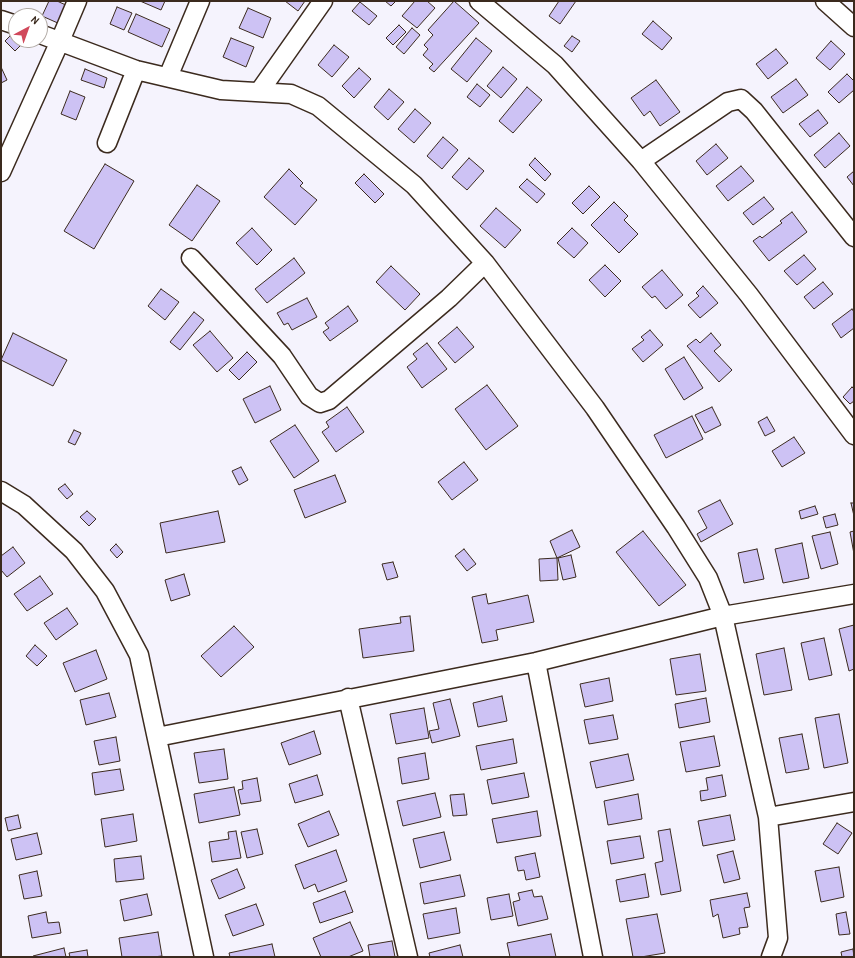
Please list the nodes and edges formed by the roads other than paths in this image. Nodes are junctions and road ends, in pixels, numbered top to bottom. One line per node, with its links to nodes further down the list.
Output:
1 (76, 1): 8 (street)
2 (200, 1): 10 (street)
3 (323, 1): 11 (street)
4 (479, 1): 13 (street)
5 (825, 1): 6 (street)
6 (854, 27)
7 (48, 37): 8 (street)
8 (60, 42): 9 (street); 14 (street)
9 (136, 70): 10 (street); 12 (street)
10 (168, 77): 11 (street)
11 (259, 92): 17 (street)
12 (107, 143)
13 (641, 161): 15 (street); 18 (street)
14 (1, 172)
15 (854, 237)
16 (191, 258): 17 (street)
17 (485, 263): 21 (street)
18 (854, 435)
19 (1, 491): 24 (street)
20 (854, 594): 21 (street)
21 (724, 616): 22 (street); 26 (street)
22 (536, 662): 23 (street); 29 (street)
23 (348, 698): 24 (street); 28 (street)
24 (157, 736): 27 (street)
25 (854, 802): 26 (street)
26 (768, 817): 30 (street)
27 (204, 957)
28 (408, 957)
29 (593, 957)
30 (771, 957)

